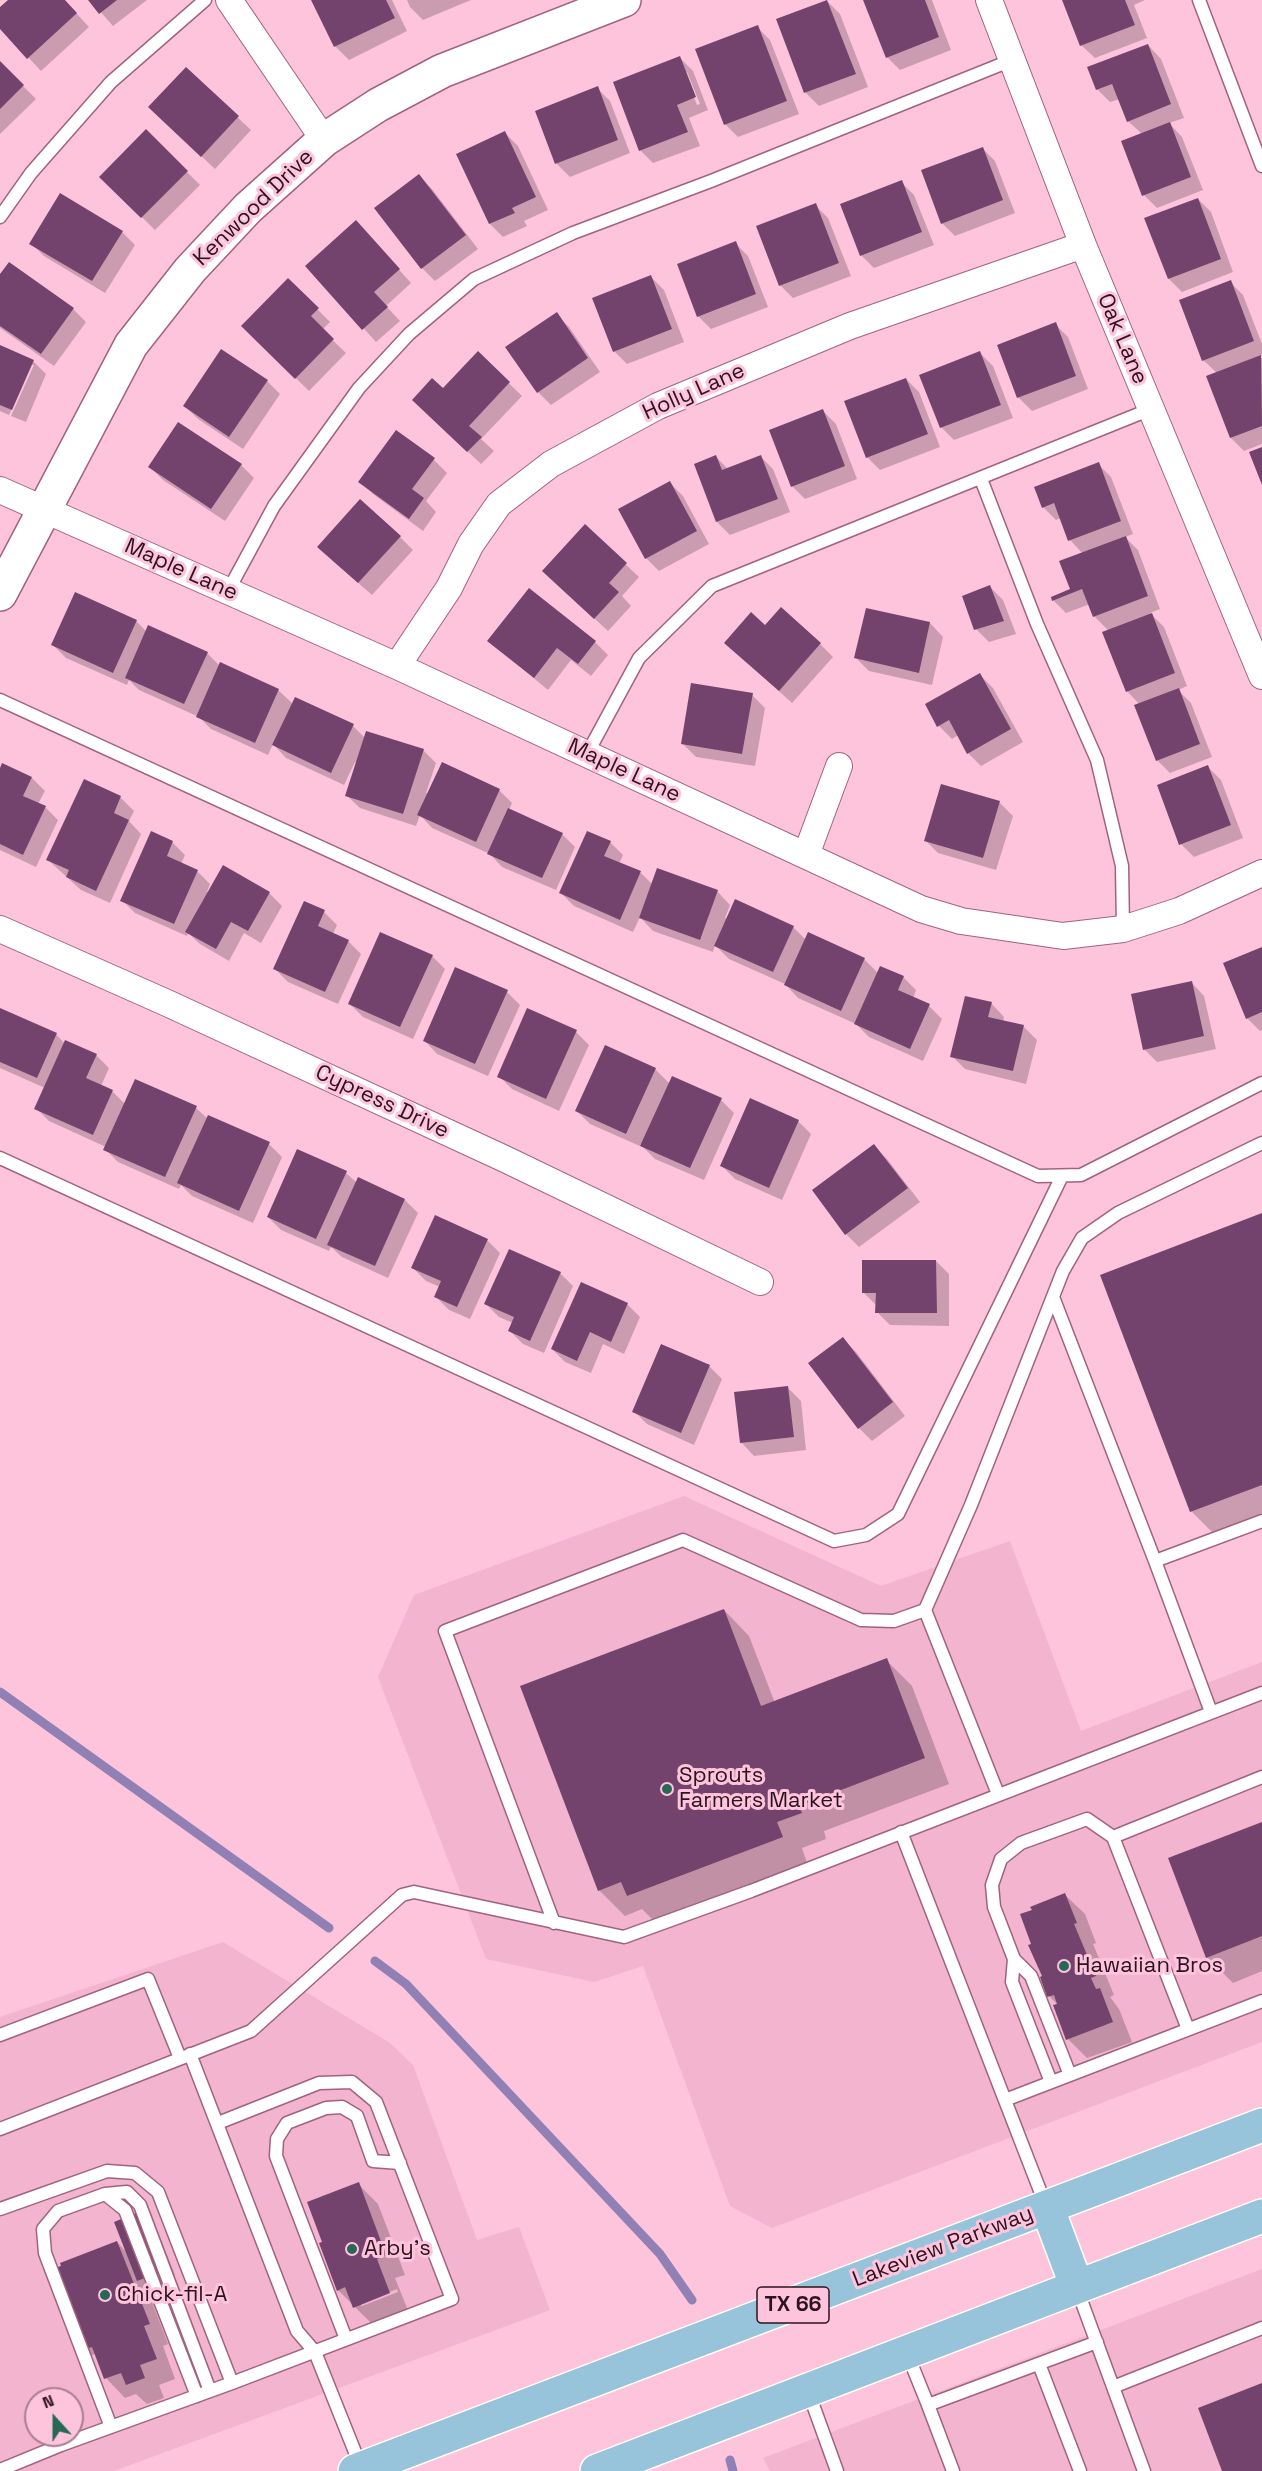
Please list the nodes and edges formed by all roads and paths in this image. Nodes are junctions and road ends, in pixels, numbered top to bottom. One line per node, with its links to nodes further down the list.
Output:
1 (205, 0): 9 (lane)
2 (229, 0): 7 (street)
3 (624, 0): 7 (street, Kenwood Drive)
4 (989, 0): 6 (street, Oak Lane)
5 (1199, 0): 8 (lane)
6 (1012, 60): 10 (street, Oak Lane); 15 (lane)
7 (324, 140): 14 (street, Kenwood Drive)
8 (1262, 166)
9 (0, 216)
10 (1083, 245): 11 (street, Oak Lane); 17 (street, Holly Lane)
11 (1151, 409): 12 (lane); 18 (street, Oak Lane)
12 (981, 478): 20 (lane); 25 (lane)
13 (0, 490): 14 (street, Maple Lane)
14 (45, 510): 15 (street, Maple Lane); 16 (street, Kenwood Drive)
15 (228, 591): 17 (street, Maple Lane)
16 (0, 594)
17 (397, 666): 20 (street, Maple Lane)
18 (1262, 676)
19 (0, 700): 29 (lane)
20 (587, 754): 22 (street, Maple Lane)
21 (839, 766): 22 (street)
22 (806, 855): 25 (street, Maple Lane)
23 (1262, 873): 25 (street, Maple Lane)
24 (0, 929): 30 (street, Cypress Drive)
25 (1123, 929)
26 (1262, 1083): 29 (lane)
27 (1262, 1143): 31 (lane)
28 (0, 1158): 29 (lane)
29 (1062, 1176)
30 (760, 1282)
31 (1053, 1297): 33 (lane); 34 (lane)
32 (1262, 1521): 33 (lane)
33 (1155, 1561): 36 (lane)
34 (925, 1611): 38 (lane); 41 (lane)
35 (1262, 1693): 36 (lane)
36 (1211, 1712): 38 (lane)
37 (1262, 1777): 40 (lane)
38 (998, 1794): 39 (lane)
39 (901, 1832): 41 (lane); 49 (lane)
40 (1113, 1837): 42 (lane); 44 (lane)
41 (554, 1923): 46 (lane)
42 (1014, 1959): 47 (lane); 48 (lane)
43 (1262, 2001): 44 (lane)
44 (1188, 2030): 47 (lane)
45 (0, 2035): 46 (lane)
46 (185, 2056): 50 (lane); 52 (lane)
47 (1070, 2076): 48 (lane)
48 (1052, 2082): 49 (lane)
49 (1005, 2100): 55 (lane)
50 (218, 2123): 53 (lane); 62 (lane)
51 (1262, 2125): 55 (main road, Lakeview Parkway / TX 66)
52 (0, 2129)
53 (400, 2163): 60 (lane); 60 (lane)
54 (105, 2194): 68 (lane); 69 (lane); 71 (lane)
55 (1047, 2207): 58 (main road); 73 (main road, Lakeview Parkway / TX 66)
56 (0, 2210): 65 (lane)
57 (1262, 2216): 58 (main road)
58 (1077, 2287): 61 (lane); 63 (main road)
59 (1262, 2328): 66 (lane)
60 (346, 2339): 62 (lane)
61 (1097, 2342): 64 (lane); 66 (lane)
62 (315, 2352): 65 (lane); 73 (lane)
63 (906, 2352): 67 (main road); 70 (lane)
64 (1039, 2364): 70 (lane); 77 (lane)
65 (232, 2383): 68 (lane)
66 (1113, 2387): 78 (lane)
67 (807, 2390): 74 (main road); 75 (lane)
68 (210, 2391): 69 (lane)
69 (197, 2396): 71 (lane)
70 (928, 2405): 76 (lane)
71 (111, 2427): 72 (lane)
72 (0, 2470)
73 (359, 2470)
74 (597, 2471)
75 (837, 2471)
76 (953, 2471)
77 (1080, 2471)
78 (1144, 2471)

